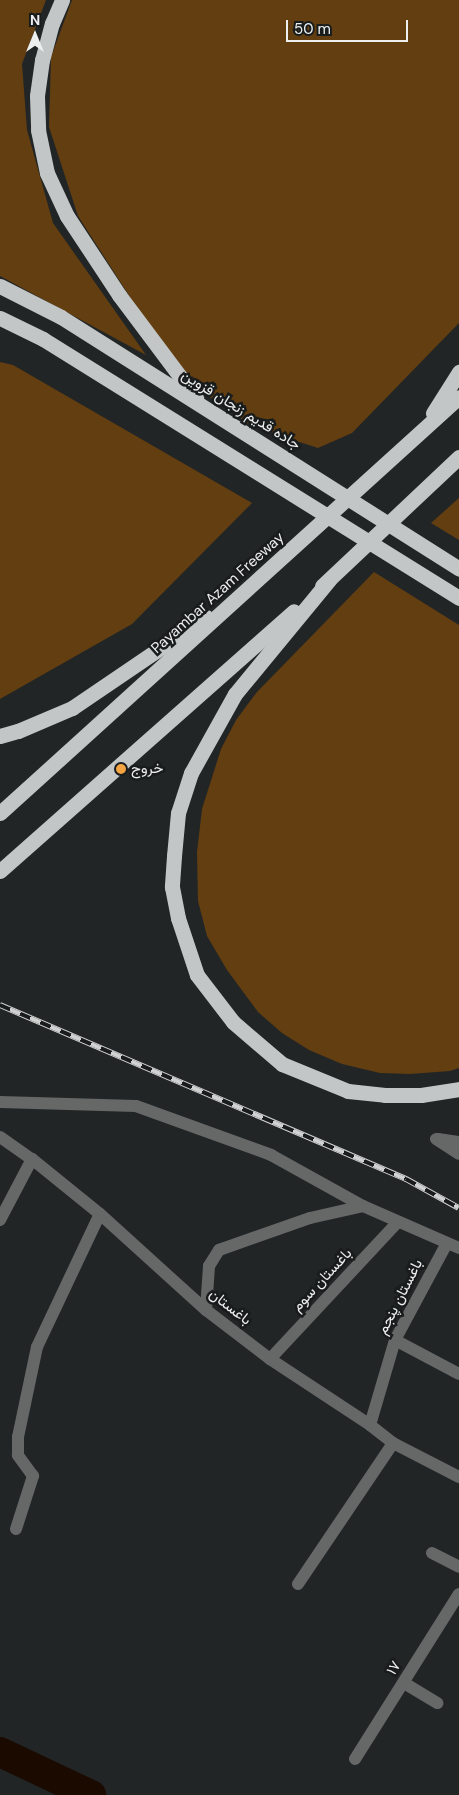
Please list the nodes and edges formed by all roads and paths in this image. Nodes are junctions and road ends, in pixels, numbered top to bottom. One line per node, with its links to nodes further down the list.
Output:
1 (62, 0): 8 (highway)
2 (0, 286): 8 (highway, جاده قدیم زنجان قزوین)
3 (0, 318): 5 (highway)
4 (0, 331): 5 (highway)
5 (43, 340): 14 (highway)
6 (459, 372): 9 (highway)
7 (459, 397): 9 (highway, Payambar Azam Freeway)
8 (202, 406): 11 (highway, جاده قدیم زنجان قزوین)
9 (422, 429): 13 (highway, Payambar Azam Freeway)
10 (459, 457): 12 (highway)
11 (459, 569)
12 (329, 580): 17 (highway); 18 (highway)
13 (255, 584): 15 (highway); 16 (highway, Payambar Azam Freeway)
14 (459, 598)
15 (0, 736)
16 (0, 813)
17 (0, 871)
18 (459, 1090)
19 (0, 1102): 24 (street)
20 (0, 1137): 23 (street, باغستان)
21 (459, 1142): 22 (street)
22 (459, 1154)
23 (32, 1158): 25 (street, باغستان); 26 (street)
24 (363, 1206): 27 (street); 30 (street)
25 (100, 1214): 30 (street, باغستان); 37 (street)
26 (0, 1220)
27 (397, 1223): 28 (street); 32 (street, باغستان سوم)
28 (447, 1243): 29 (street); 31 (street, باغستان پنجم)
29 (459, 1248)
30 (206, 1310): 32 (street, باغستان)
31 (394, 1340): 33 (street); 34 (street, باغستان پنجم)
32 (270, 1359): 34 (street, باغستان)
33 (459, 1374)
34 (370, 1425): 35 (street, باغستان)
35 (393, 1443): 36 (street, باغستان); 40 (street)
36 (459, 1477)
37 (16, 1529)
38 (432, 1553): 39 (street)
39 (459, 1568)
40 (298, 1584)
41 (459, 1594): 42 (street, ۱۷)
42 (404, 1683): 43 (street); 44 (street, ۱۷)
43 (436, 1702)
44 (355, 1759)

